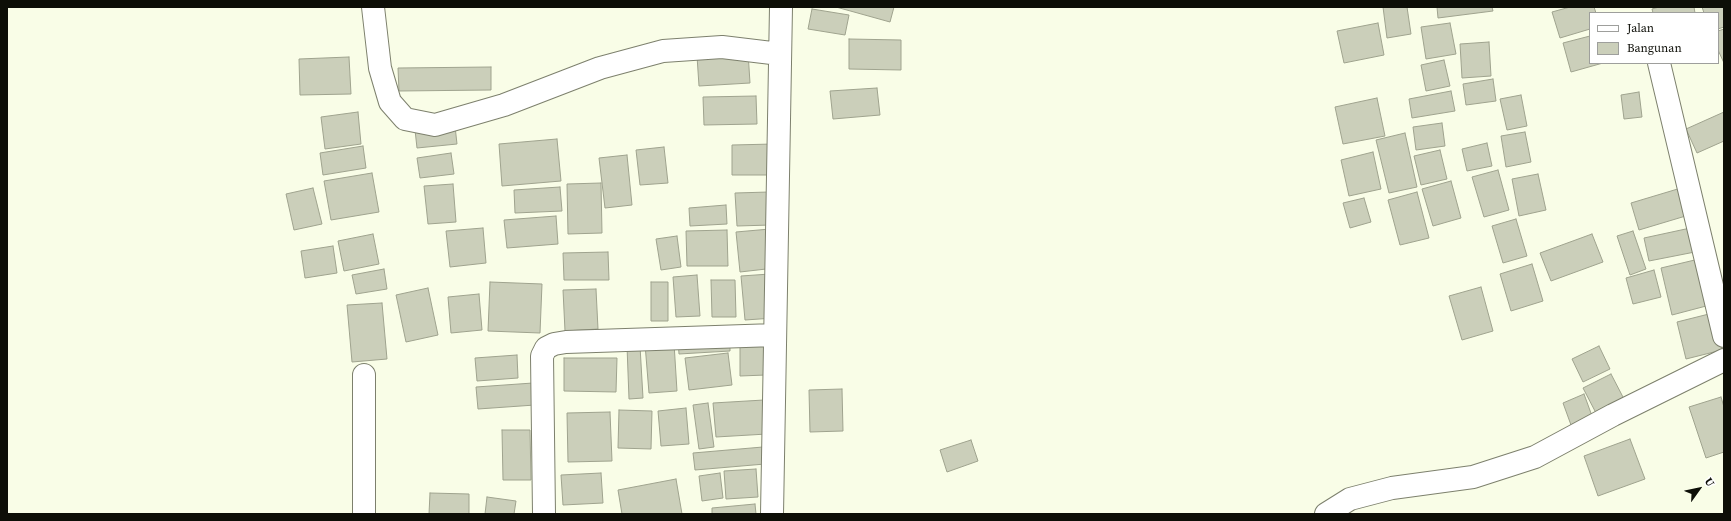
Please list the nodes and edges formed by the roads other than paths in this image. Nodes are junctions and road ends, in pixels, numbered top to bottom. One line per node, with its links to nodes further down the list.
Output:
1 (373, 7): 3 (street)
2 (780, 7): 3 (street)
3 (780, 54): 5 (street)
4 (1659, 64): 6 (street)
5 (775, 335): 10 (street); 11 (street)
6 (1724, 336)
7 (1724, 360): 12 (street)
8 (364, 375): 9 (street)
9 (364, 514)
10 (544, 514)
11 (772, 514)
12 (1326, 514)

